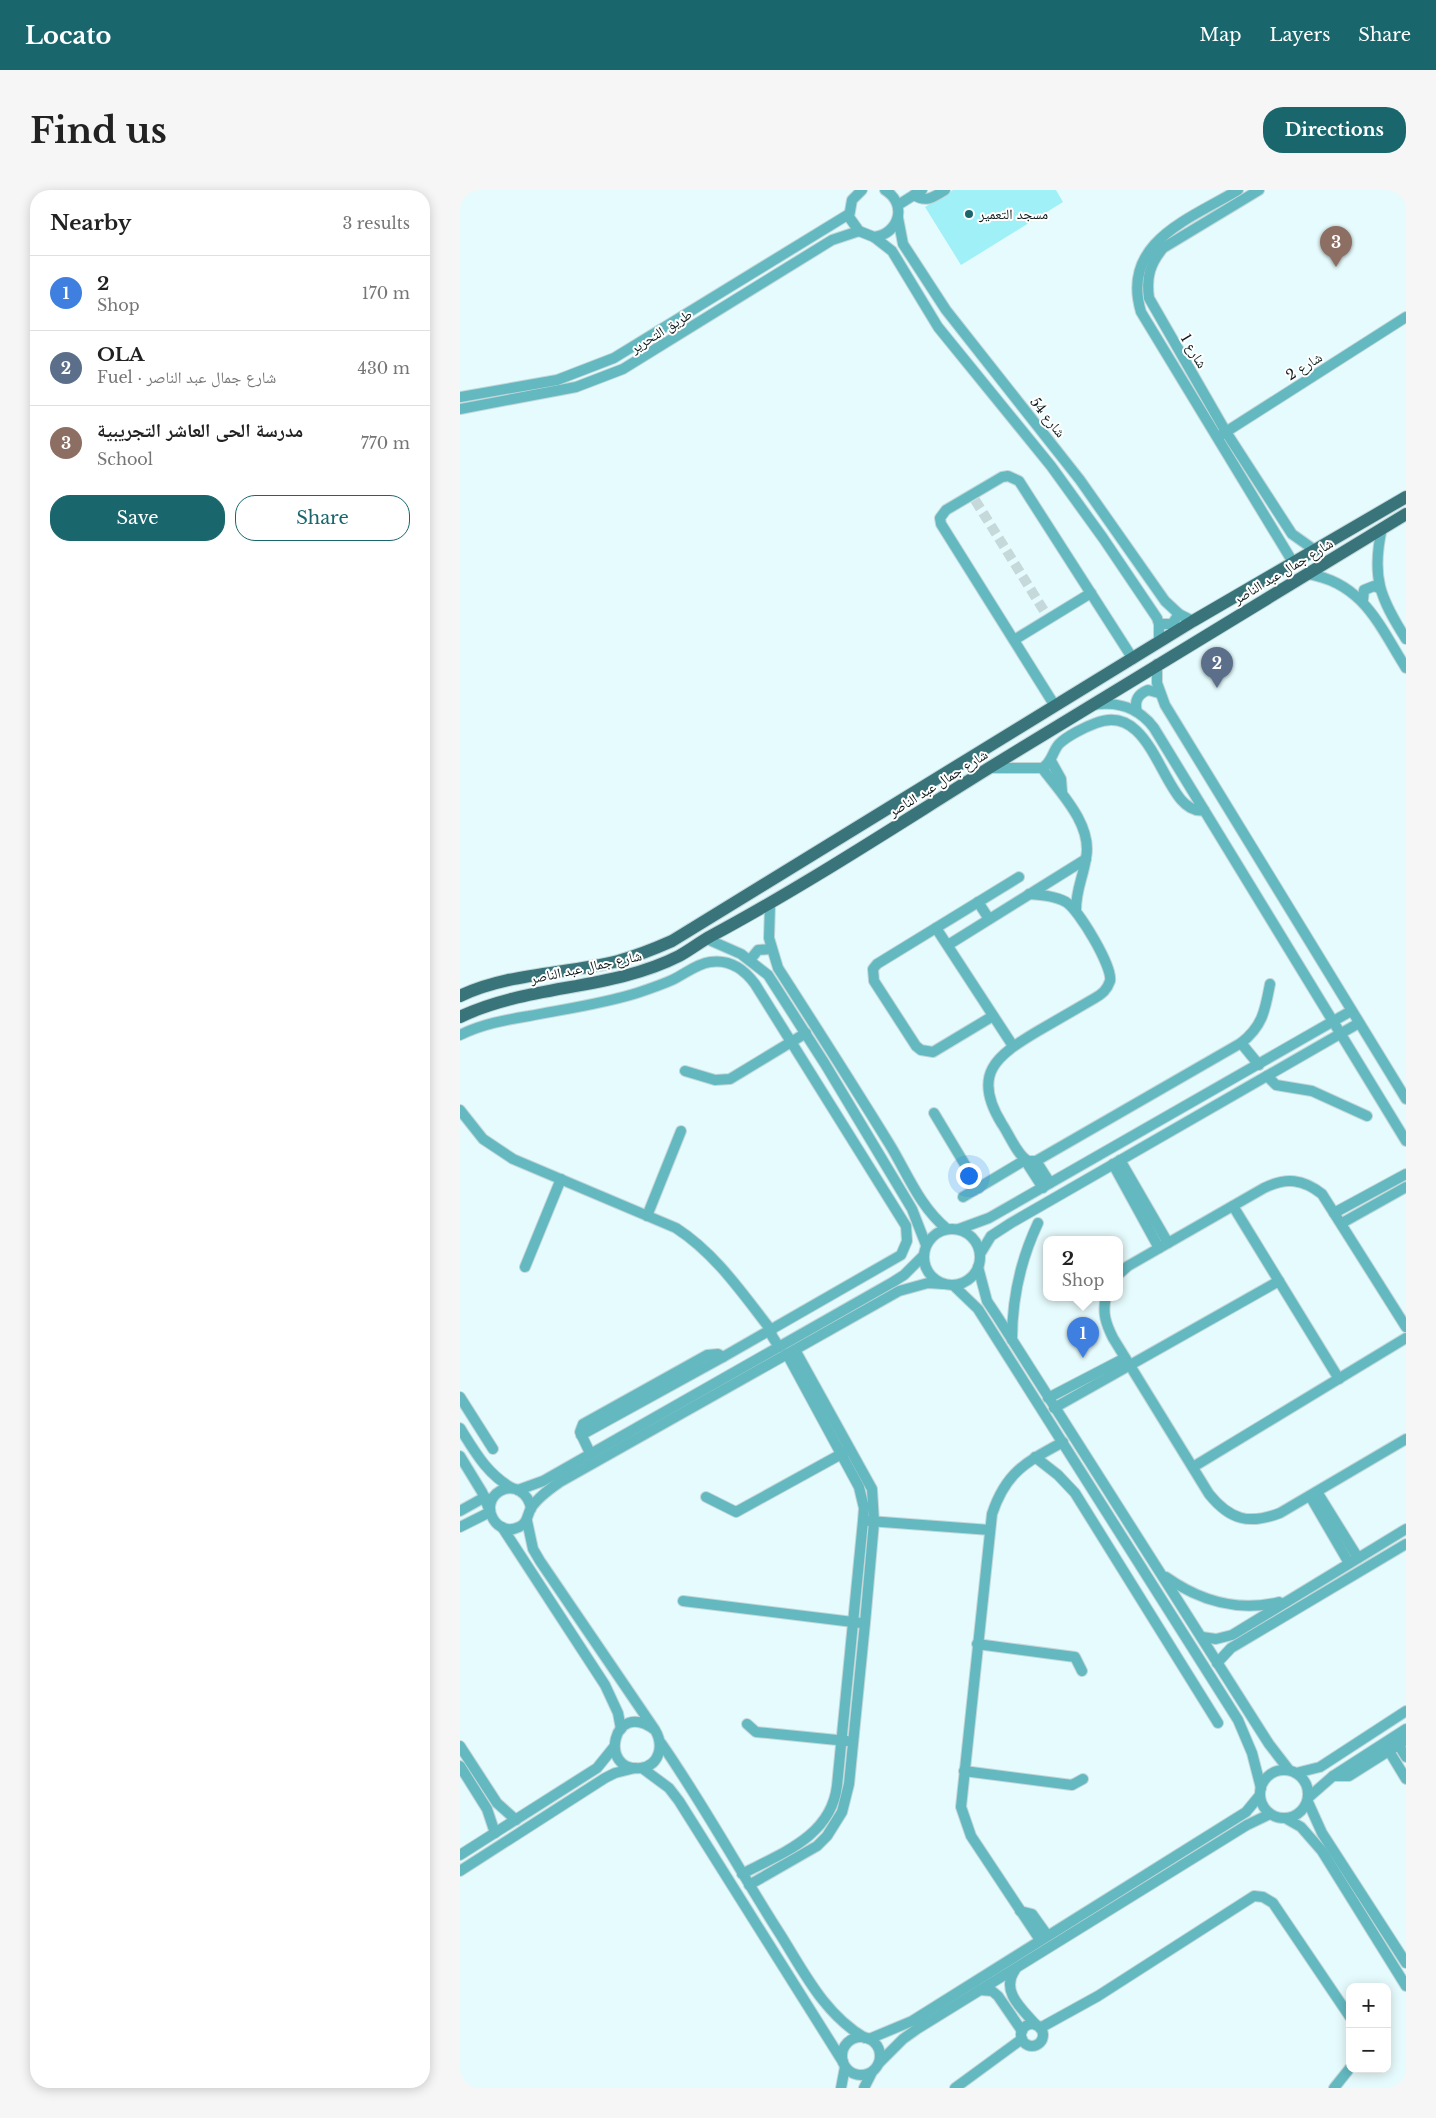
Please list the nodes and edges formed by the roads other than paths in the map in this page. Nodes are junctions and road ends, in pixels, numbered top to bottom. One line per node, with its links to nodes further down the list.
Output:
1 (887, 190): 7 (street)
2 (945, 190): 6 (street)
3 (1238, 190): 15 (street, شارع 1)
4 (1259, 190): 15 (street, شارع 1)
5 (856, 192): 8 (street)
6 (918, 192): 7 (street)
7 (898, 205): 9 (street, شارع 54)
8 (849, 214): 10 (street); 13 (street, طريق التحرير)
9 (898, 218): 11 (street); 25 (street, شارع 54)
10 (858, 231): 11 (street, شارع 54); 14 (street, طريق التحرير)
11 (874, 237): 27 (street, شارع 54)
12 (1406, 318): 15 (street, شارع 2)
13 (460, 397)
14 (460, 409)
15 (1221, 435): 19 (street, شارع 1); 20 (street, شارع 1)
16 (1406, 496): 19 (main road, شارع جمال عبد الناصر)
17 (1406, 514): 18 (main road, شارع جمال عبد الناصر)
18 (1382, 528): 21 (main road, شارع جمال عبد الناصر); 22 (street)
19 (1316, 551): 20 (main road, شارع جمال عبد الناصر)
20 (1294, 564): 26 (main road, شارع جمال عبد الناصر)
21 (1308, 574): 24 (street); 33 (main road, شارع جمال عبد الناصر)
22 (1379, 588): 24 (street); 28 (street)
23 (1091, 593): 29 (street); 29 (street); 32 (street)
24 (1363, 600): 31 (street)
25 (1179, 614): 26 (street, شارع 54); 27 (street)
26 (1193, 621): 30 (main road, شارع جمال عبد الناصر)
27 (1159, 624): 30 (street, شارع 54)
28 (1405, 636): 31 (street)
29 (1014, 640): 37 (street)
30 (1160, 642): 32 (main road, شارع جمال عبد الناصر)
31 (1390, 642): 34 (street)
32 (1133, 659): 37 (main road, شارع جمال عبد الناصر)
33 (1157, 664): 35 (street); 36 (main road, شارع جمال عبد الناصر)
34 (1406, 668)
35 (1159, 693): 38 (street); 62 (street)
36 (1092, 705): 38 (street); 40 (main road, شارع جمال عبد الناصر)
37 (1055, 706): 43 (main road, شارع جمال عبد الناصر)
38 (1137, 712): 44 (street)
39 (1050, 761): 41 (street); 42 (street); 44 (street)
40 (989, 768): 41 (street); 45 (main road, شارع جمال عبد الناصر)
41 (1042, 768): 42 (street)
42 (1062, 792): 48 (street)
43 (899, 801): 45 (main road); 46 (main road, شارع جمال عبد الناصر)
44 (1204, 810): 65 (street)
45 (912, 816): 47 (main road, شارع جمال عبد الناصر)
46 (873, 817): 47 (main road); 61 (main road, شارع جمال عبد الناصر)
47 (883, 834): 52 (main road, شارع جمال عبد الناصر)
48 (1086, 859): 50 (street); 53 (street)
49 (1019, 877): 51 (street)
50 (1029, 894): 53 (street); 54 (street)
51 (978, 902): 54 (street); 55 (street)
52 (770, 905): 56 (main road, شارع جمال عبد الناصر); 58 (street)
53 (1076, 910): 72 (street)
54 (989, 919): 57 (street)
55 (936, 928): 57 (street); 64 (street)
56 (707, 939): 59 (street); 63 (main road, شارع جمال عبد الناصر)
57 (948, 945): 64 (street)
58 (771, 949): 59 (street); 98 (street)
59 (750, 960): 67 (street)
60 (1270, 984): 71 (street)
61 (460, 996)
62 (1352, 1011): 65 (street); 66 (street)
63 (460, 1016)
64 (993, 1016): 72 (street)
65 (1333, 1022): 68 (street); 73 (street)
66 (1360, 1023): 68 (street); 78 (street)
67 (806, 1034): 70 (street); 100 (street)
68 (1340, 1034): 74 (street); 83 (street)
69 (460, 1035): 70 (street)
70 (792, 1041): 76 (street); 111 (street)
71 (1241, 1043): 75 (street); 85 (street)
72 (1013, 1046): 84 (street)
73 (1286, 1050): 74 (street); 75 (street)
74 (1292, 1062): 77 (street)
75 (1259, 1065): 89 (street)
76 (685, 1071)
77 (1267, 1076): 81 (street); 86 (street)
78 (1406, 1098)
79 (460, 1110): 88 (street)
80 (934, 1113): 91 (street)
81 (1367, 1116)
82 (681, 1131): 95 (street)
83 (1406, 1141)
84 (1025, 1160): 85 (street); 89 (street); 91 (street)
85 (1036, 1161): 89 (street)
86 (1116, 1162): 101 (street); 102 (street)
87 (1406, 1174): 94 (street)
88 (561, 1179): 95 (street); 104 (street)
89 (1046, 1185): 99 (street)
90 (1406, 1187): 97 (street)
91 (979, 1188): 92 (street)
92 (964, 1197)
93 (1233, 1206): 94 (street); 101 (street); 107 (street)
94 (1334, 1213): 97 (street)
95 (647, 1216): 111 (street)
96 (1038, 1223): 113 (street)
97 (1342, 1224): 110 (street)
98 (947, 1229): 99 (street); 100 (street)
99 (960, 1229): 102 (street)
100 (926, 1245): 103 (street)
101 (1164, 1246): 106 (street)
102 (980, 1254): 105 (street)
103 (923, 1256): 108 (street); 114 (street)
104 (525, 1267)
105 (978, 1267): 108 (street); 113 (street)
106 (1123, 1272)
107 (1278, 1281): 115 (street); 116 (street)
108 (948, 1284): 114 (street); 122 (street)
109 (1105, 1301): 115 (street)
110 (1406, 1327)
111 (771, 1330): 114 (street); 125 (street)
112 (1406, 1338): 116 (street)
113 (1012, 1342): 117 (street)
114 (787, 1348): 124 (street); 125 (street); 126 (street); 136 (street)
115 (1128, 1362): 117 (street); 119 (street); 129 (street)
116 (1339, 1379): 129 (street)
117 (1048, 1398): 119 (street)
118 (462, 1403): 123 (street)
119 (1054, 1408): 131 (street)
120 (460, 1428): 130 (street)
121 (1406, 1439): 132 (street)
122 (1063, 1442): 128 (street); 135 (street)
123 (493, 1449)
124 (850, 1450): 126 (street); 140 (street)
125 (590, 1453): 130 (street)
126 (841, 1455): 133 (street); 140 (street)
127 (460, 1456): 134 (street)
128 (1035, 1457): 144 (street); 157 (street)
129 (1193, 1467): 132 (street)
130 (515, 1489): 136 (street); 137 (street)
131 (1109, 1493): 135 (street); 147 (street)
132 (1314, 1494): 146 (street)
133 (706, 1497)
134 (485, 1498): 137 (street); 138 (street)
135 (1099, 1499): 177 (street)
136 (531, 1509): 139 (street)
137 (490, 1510): 141 (street); 142 (street)
138 (460, 1511)
139 (527, 1521): 142 (street); 161 (street)
140 (869, 1521): 144 (street); 150 (street); 151 (street)
141 (461, 1523)
142 (502, 1527): 159 (street)
143 (1406, 1529): 146 (street)
144 (990, 1530): 153 (street)
145 (1406, 1544): 154 (street)
146 (1353, 1560): 148 (street)
147 (1162, 1575): 148 (street); 152 (street)
148 (1288, 1600): 152 (street)
149 (683, 1601): 150 (street)
150 (854, 1622): 151 (street); 162 (street)
151 (865, 1623): 163 (street)
152 (1202, 1637): 154 (street)
153 (977, 1644): 155 (street); 172 (street)
154 (1217, 1663): 173 (street)
155 (1082, 1671)
156 (1406, 1711): 173 (street)
157 (1218, 1723)
158 (747, 1724): 162 (street)
159 (621, 1729): 161 (street); 167 (street)
160 (1406, 1729): 174 (street)
161 (655, 1730): 165 (street)
162 (842, 1740): 163 (street); 184 (street)
163 (853, 1741): 185 (street)
164 (1402, 1742): 168 (street); 169 (street)
165 (661, 1743): 171 (street); 188 (street)
166 (460, 1746): 178 (street)
167 (614, 1747): 171 (street); 182 (street)
168 (1389, 1750): 174 (street); 175 (street)
169 (1406, 1757)
170 (460, 1766): 178 (street)
171 (638, 1768): 187 (street); 200 (street)
172 (964, 1771): 176 (street); 190 (street)
173 (1293, 1772): 177 (street); 179 (street)
174 (1333, 1776): 179 (street)
175 (1406, 1778)
176 (1082, 1779)
177 (1260, 1792): 180 (street); 190 (street)
178 (486, 1797): 182 (street); 183 (street)
179 (1308, 1800): 181 (street); 191 (street)
180 (1270, 1814): 181 (street); 192 (street)
181 (1287, 1819): 193 (street)
182 (516, 1820): 183 (street)
183 (495, 1833): 186 (street)
184 (799, 1844): 185 (street); 188 (street)
185 (805, 1854): 189 (street)
186 (460, 1855)
187 (460, 1871)
188 (742, 1874): 189 (street)
189 (749, 1885): 198 (street)
190 (1043, 1938): 198 (street)
191 (1406, 1963)
192 (1015, 1969): 194 (street); 196 (street)
193 (1406, 1986)
194 (980, 1990): 197 (street); 199 (street)
195 (1346, 2010): 196 (street)
196 (1038, 2027): 197 (street); 197 (street)
197 (1022, 2035): 205 (street)
198 (867, 2038): 199 (street); 200 (street)
199 (879, 2063): 201 (street)
200 (844, 2065): 201 (street); 203 (street)
201 (872, 2072): 204 (street)
202 (1346, 2073): 206 (street)
203 (841, 2088)
204 (864, 2088)
205 (955, 2088)
206 (1334, 2088)

